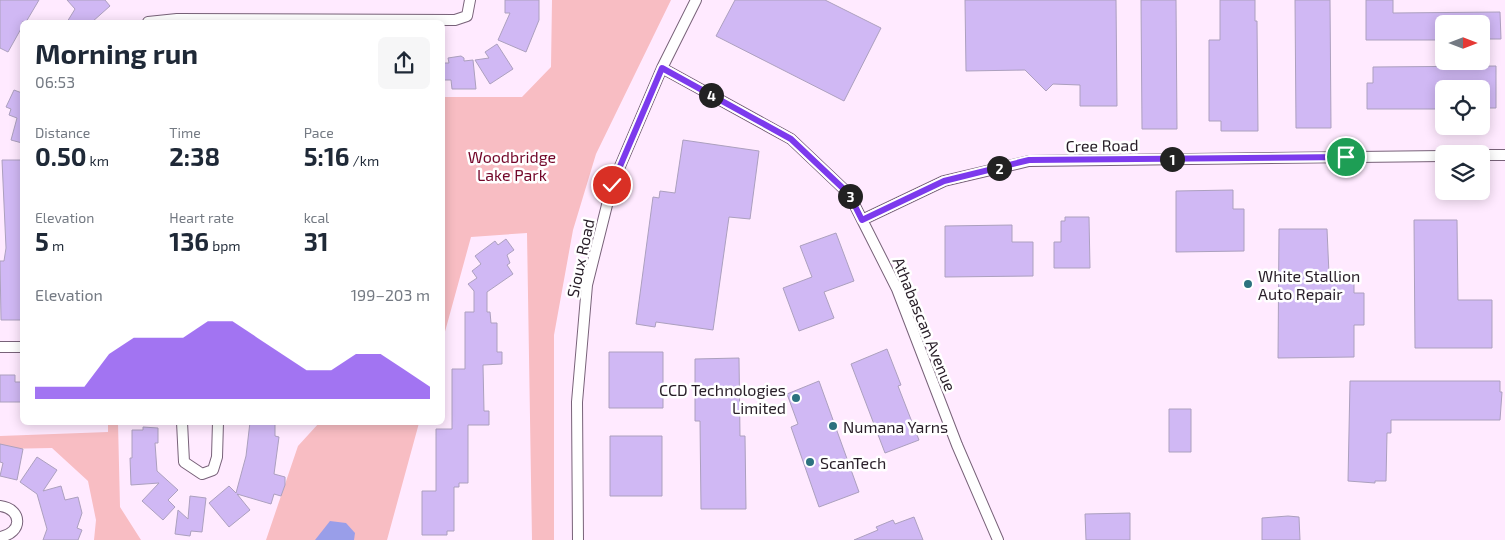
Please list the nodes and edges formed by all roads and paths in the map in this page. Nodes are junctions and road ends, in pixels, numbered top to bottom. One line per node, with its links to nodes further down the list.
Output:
1 (470, 0): 5 (street)
2 (696, 0): 6 (street, Sioux Road)
3 (167, 20): 4 (street)
4 (260, 20)
5 (445, 20)
6 (662, 68): 10 (street, Athabascan Avenue); 17 (street, Sioux Road)
7 (1490, 155): 8 (street)
8 (1505, 155)
9 (1435, 156): 10 (street, Cree Road)
10 (862, 220): 18 (street, Athabascan Avenue)
11 (0, 347): 12 (street)
12 (20, 347)
13 (182, 425): 14 (street)
14 (218, 425)
15 (0, 506): 16 (street)
16 (0, 537)
17 (578, 540)
18 (998, 540)

